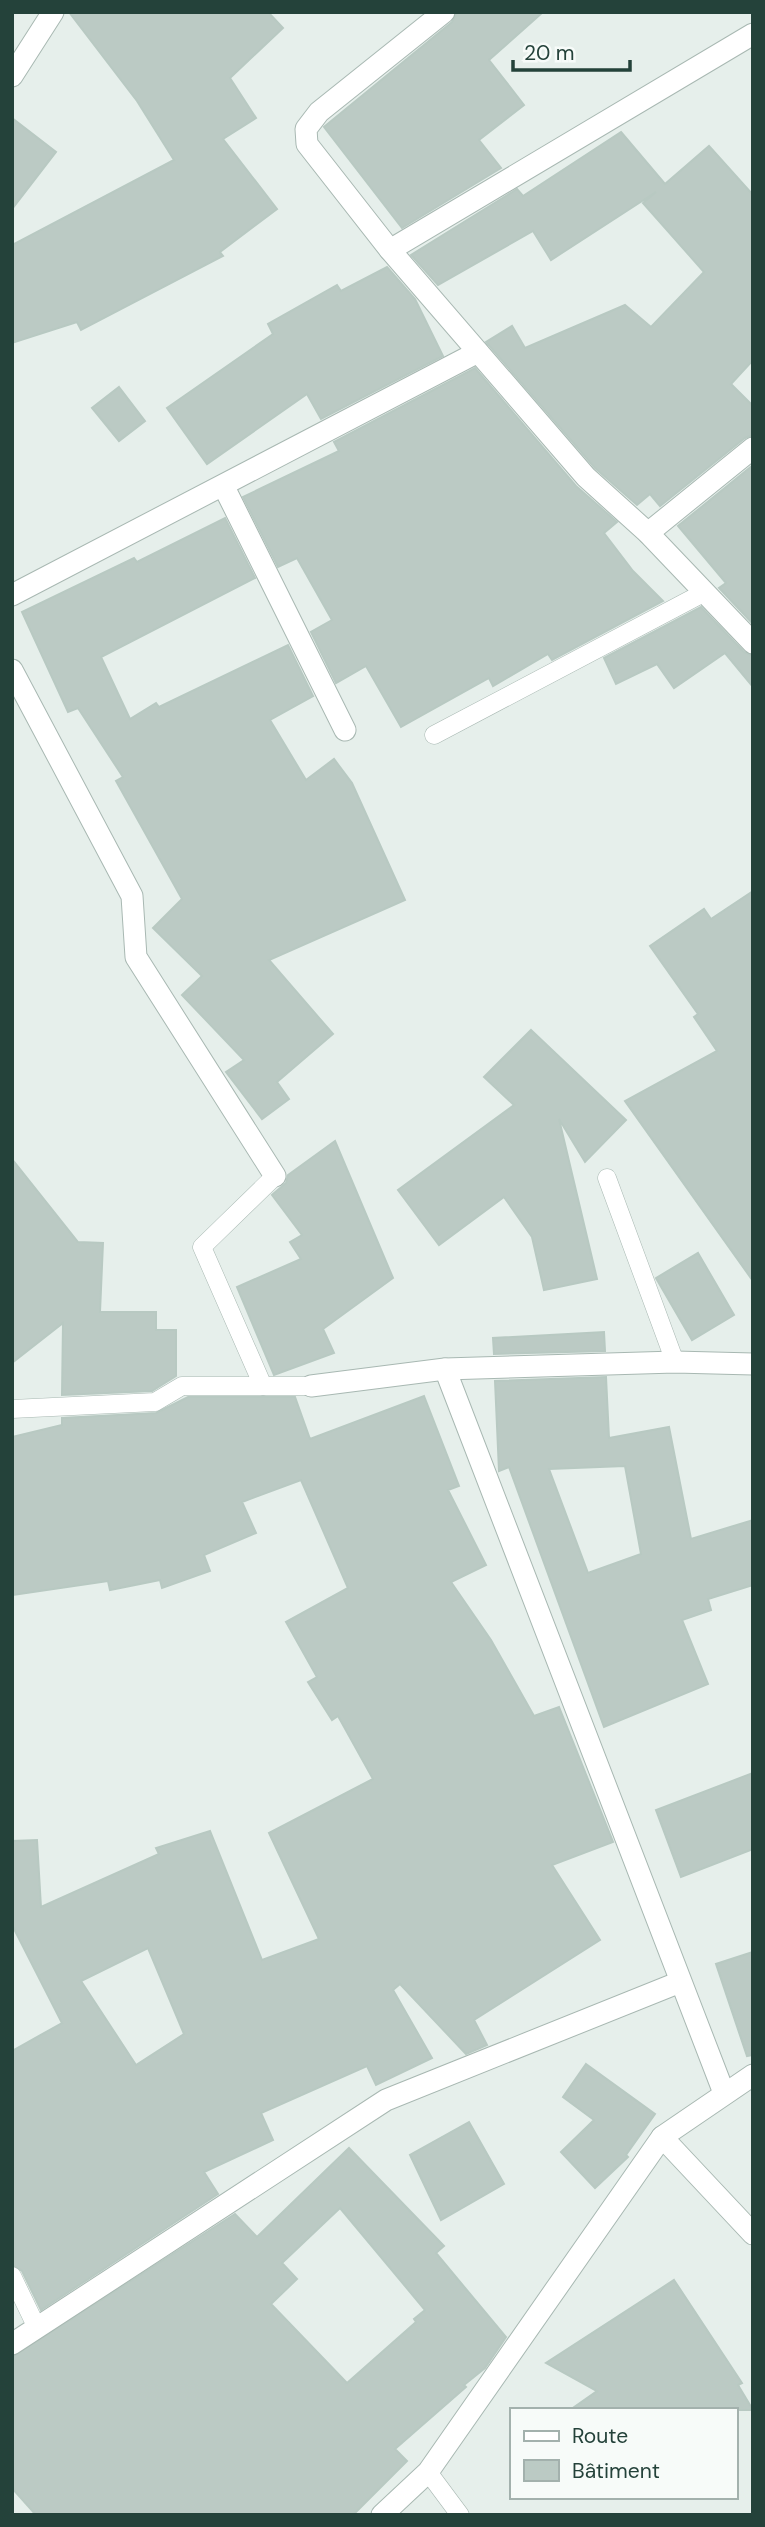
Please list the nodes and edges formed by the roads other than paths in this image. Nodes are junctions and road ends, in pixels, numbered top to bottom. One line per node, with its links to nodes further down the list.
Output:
1 (53, 12): 4 (street)
2 (444, 12): 5 (street)
3 (753, 34): 5 (street)
4 (12, 76)
5 (390, 250): 6 (street)
6 (478, 352): 8 (street); 9 (street)
7 (753, 448): 9 (street)
8 (224, 487): 11 (street); 14 (street)
9 (649, 533): 10 (street)
10 (705, 592): 12 (street); 15 (lane)
11 (12, 595)
12 (753, 643)
13 (12, 670): 16 (street)
14 (345, 730)
15 (434, 735)
16 (275, 1176): 21 (lane)
17 (607, 1178): 18 (lane)
18 (675, 1362): 19 (street); 20 (street)
19 (753, 1364)
20 (445, 1369): 22 (street); 24 (street)
21 (263, 1385): 22 (lane); 23 (lane)
22 (311, 1385)
23 (12, 1409)
24 (680, 1982): 26 (street); 30 (street)
25 (753, 2075): 26 (street)
26 (724, 2092): 27 (street)
27 (668, 2132): 28 (street); 32 (street)
28 (753, 2234)
29 (12, 2276): 30 (lane)
30 (37, 2328): 31 (street)
31 (12, 2344)
32 (428, 2472): 33 (street); 34 (lane)
33 (382, 2515)
34 (460, 2515)

